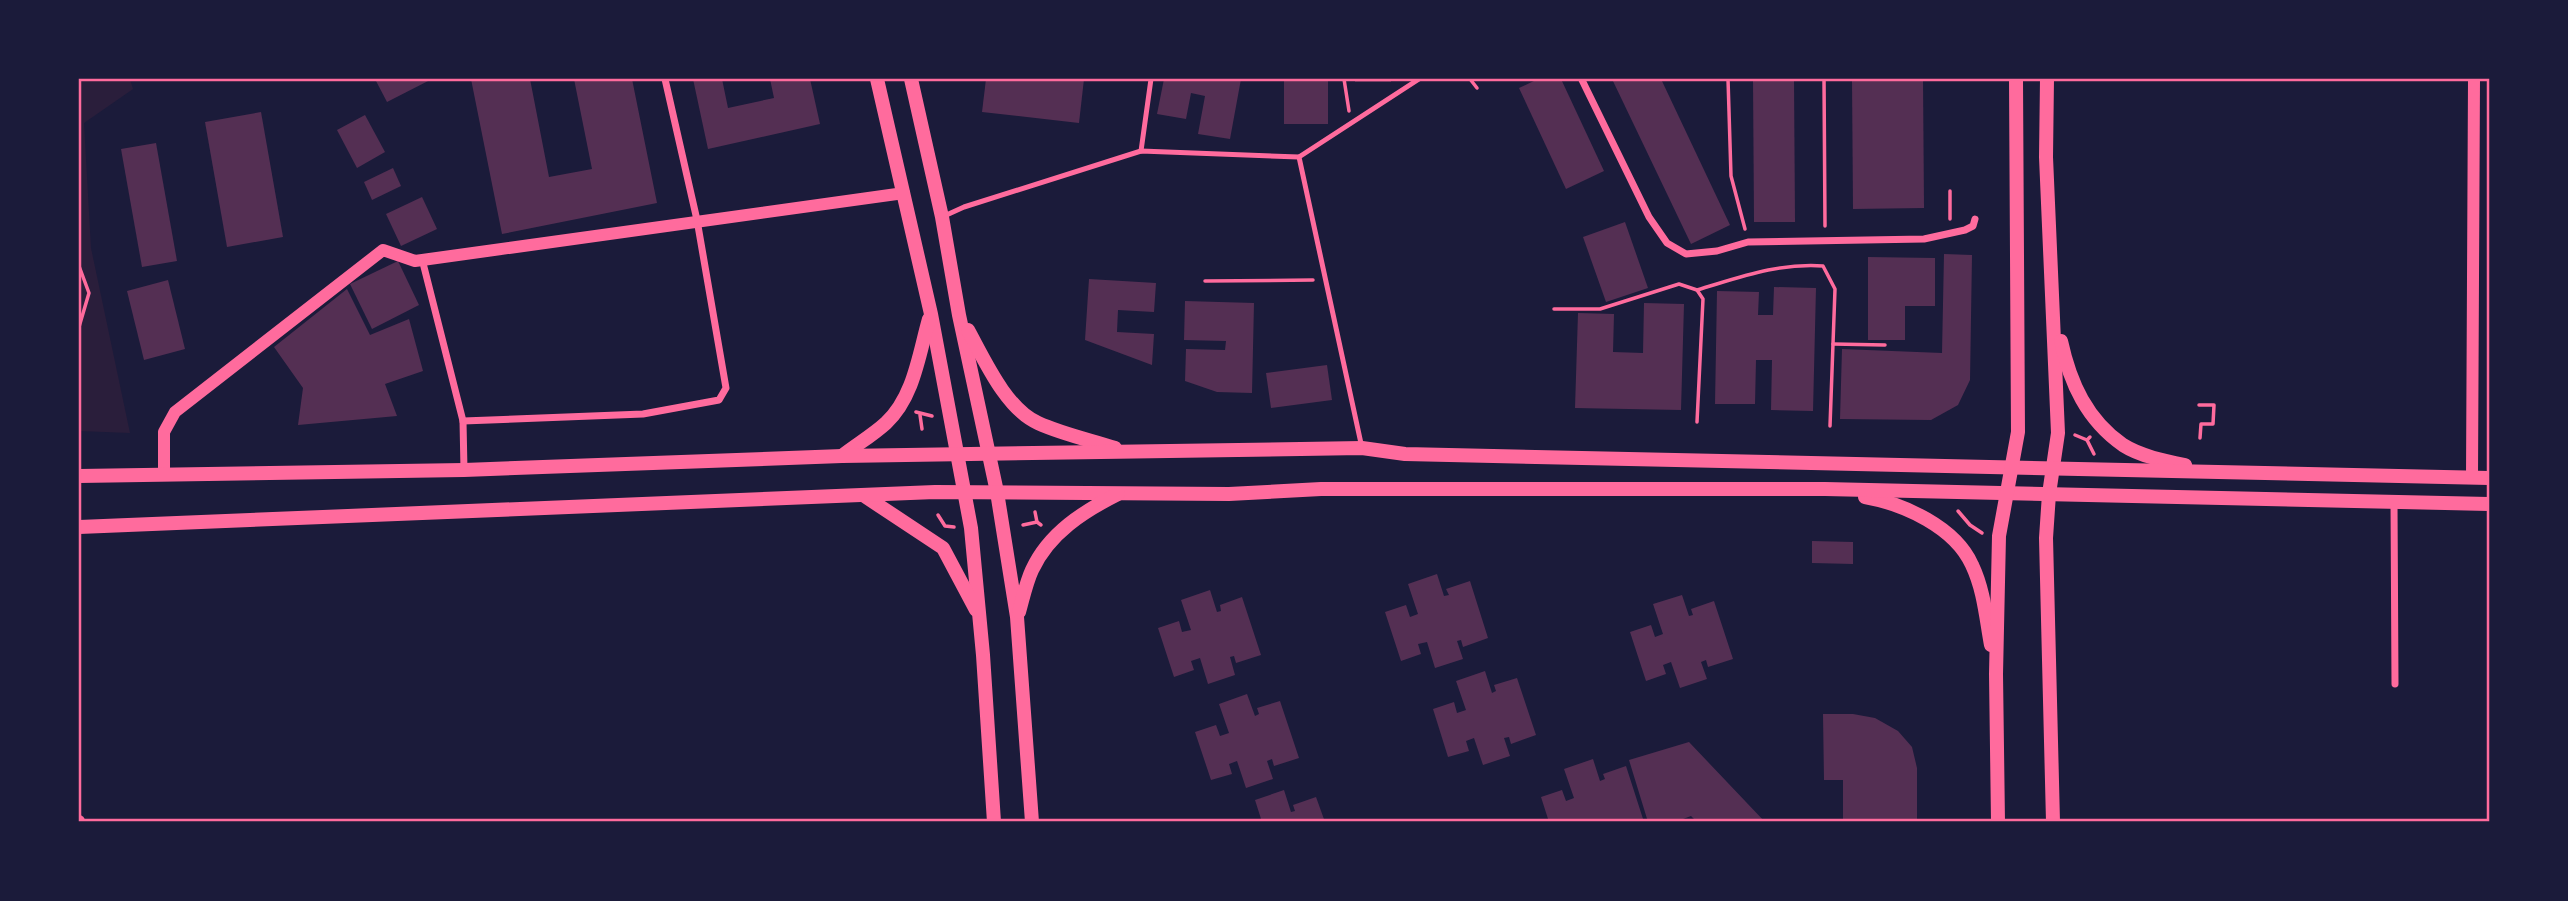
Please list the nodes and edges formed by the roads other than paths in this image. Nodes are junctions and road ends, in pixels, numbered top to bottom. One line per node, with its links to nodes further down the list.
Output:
1 (665, 79): 15 (street)
2 (877, 79): 12 (main road)
3 (911, 79): 13 (main road)
4 (1152, 79): 10 (lane)
5 (1419, 79): 11 (lane)
6 (1583, 79): 14 (street)
7 (2016, 79): 26 (main road)
8 (2048, 79): 17 (main road)
9 (2474, 79): 32 (street)
10 (1141, 151): 11 (lane); 13 (lane)
11 (1299, 157): 21 (lane)
12 (904, 193): 15 (street); 18 (main road)
13 (942, 216): 19 (main road)
14 (1975, 219)
15 (697, 220): 16 (street); 20 (street)
16 (422, 260): 20 (street); 30 (street)
17 (2052, 302): 27 (main road); 29 (main road)
18 (931, 314): 23 (main road); 25 (main road)
19 (959, 315): 22 (main road); 24 (main road)
20 (463, 421): 28 (street)
21 (1363, 448): 22 (main road); 26 (main road)
22 (1130, 453): 24 (main road)
23 (956, 454): 24 (main road); 25 (main road); 37 (main road)
24 (989, 454): 35 (main road)
25 (842, 456): 28 (main road)
26 (2012, 468): 27 (main road); 36 (main road)
27 (2054, 469): 29 (main road); 39 (main road)
28 (464, 470): 30 (main road)
29 (2215, 472): 32 (main road)
30 (164, 475): 31 (main road)
31 (79, 476)
32 (2472, 477): 33 (main road)
33 (2489, 478)
34 (1825, 489): 36 (main road); 38 (main road); 46 (main road)
35 (997, 492): 37 (main road); 38 (main road); 45 (main road)
36 (2006, 492): 39 (main road); 46 (main road)
37 (964, 493): 40 (main road); 44 (main road)
38 (1119, 493): 45 (main road)
39 (2049, 494): 41 (main road); 51 (main road)
40 (863, 495): 43 (main road); 44 (main road)
41 (2394, 502): 42 (main road); 47 (street)
42 (2489, 504)
43 (79, 527)
44 (980, 617): 48 (main road)
45 (1017, 617): 49 (main road)
46 (1996, 674): 50 (main road)
47 (2395, 684)
48 (994, 822)
49 (1032, 822)
50 (1997, 822)
51 (2053, 822)

